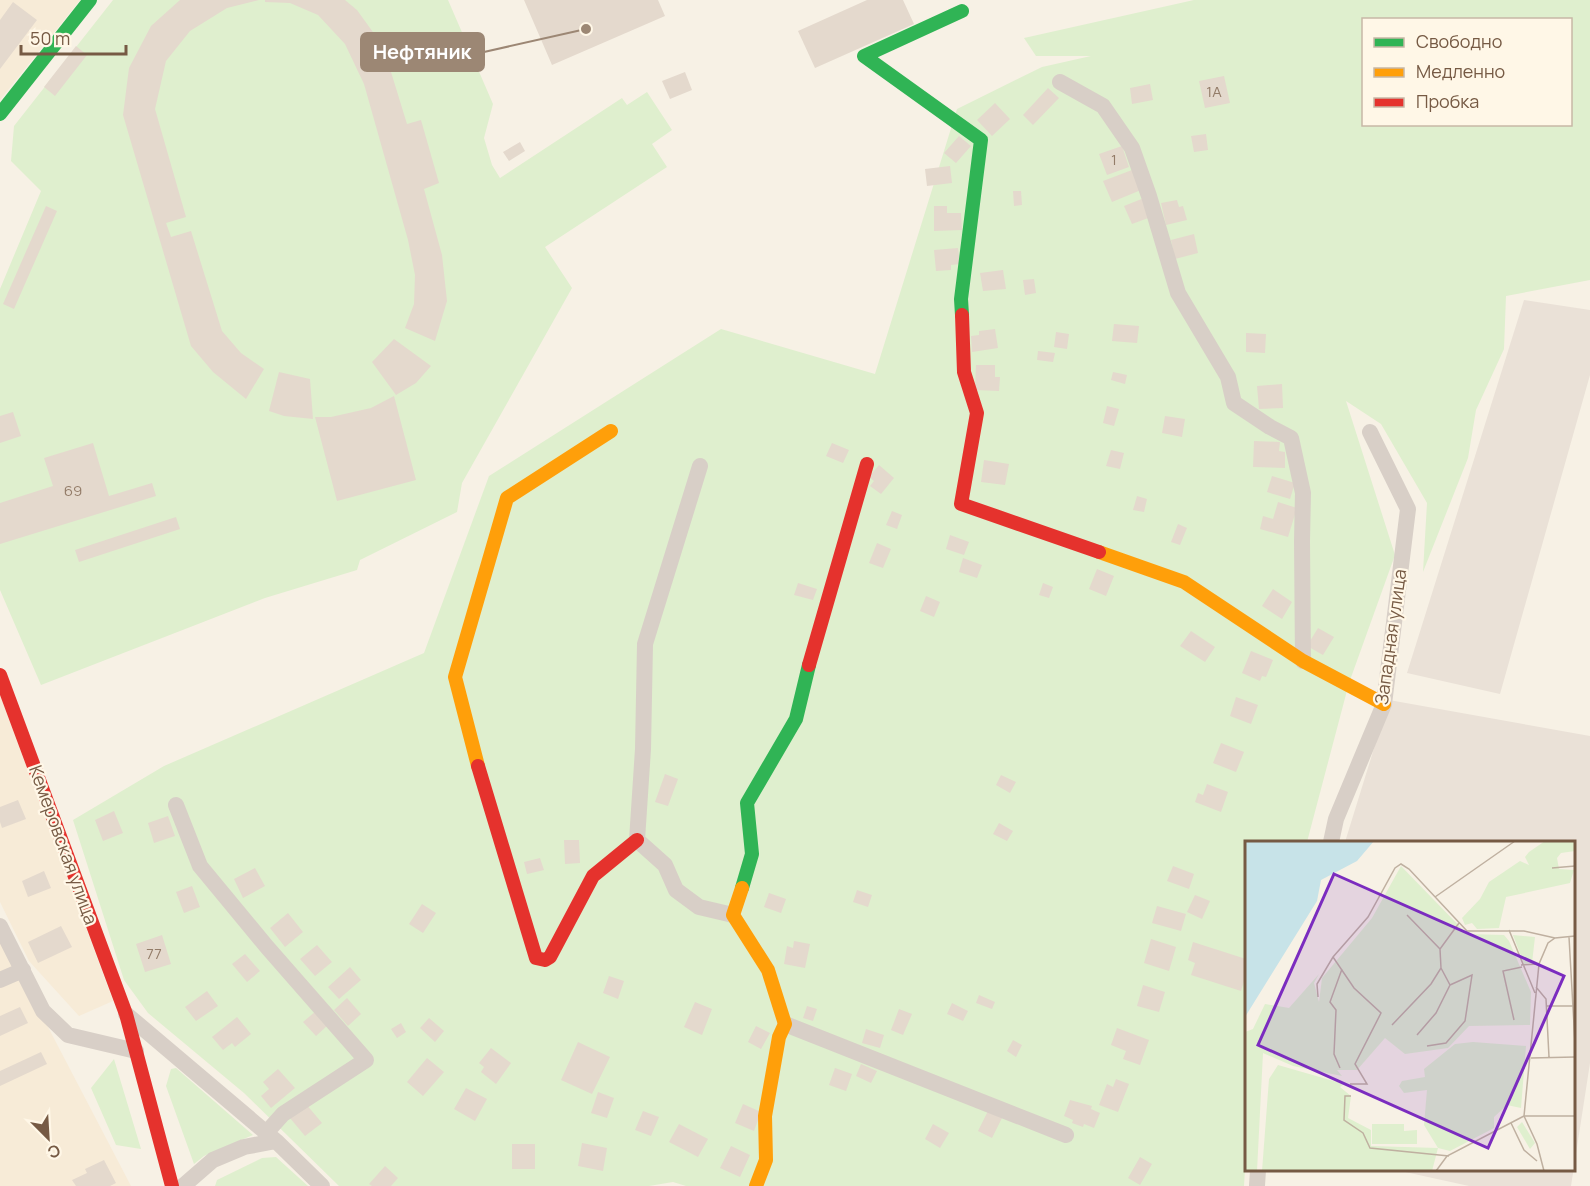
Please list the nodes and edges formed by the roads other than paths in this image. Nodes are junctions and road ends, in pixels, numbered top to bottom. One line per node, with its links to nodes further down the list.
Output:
1 (90, 0): 4 (street)
2 (962, 11): 9 (street)
3 (1060, 82): 9 (street)
4 (0, 114)
5 (611, 431): 13 (street)
6 (1370, 432): 11 (street, Западная улица)
7 (867, 464): 15 (street)
8 (700, 466): 13 (street)
9 (1303, 661): 11 (street)
10 (0, 675): 19 (street, Кемеровская улица)
11 (1384, 704): 14 (street, Западная улица)
12 (176, 805): 23 (street)
13 (637, 840): 15 (street)
14 (1331, 841)
15 (733, 915): 20 (street)
16 (0, 926): 17 (street)
17 (23, 970): 18 (street); 21 (street)
18 (0, 980)
19 (126, 1014): 21 (street, Кемеровская улица); 23 (street, Кемеровская улица)
20 (785, 1024): 22 (street); 28 (street)
21 (136, 1051): 25 (street, Кемеровская улица)
22 (1066, 1135)
23 (271, 1137): 26 (street); 27 (street, Кемеровская улица)
24 (1258, 1171): 29 (street)
25 (172, 1186)
26 (183, 1186)
27 (322, 1186)
28 (756, 1186)
29 (1257, 1186)

